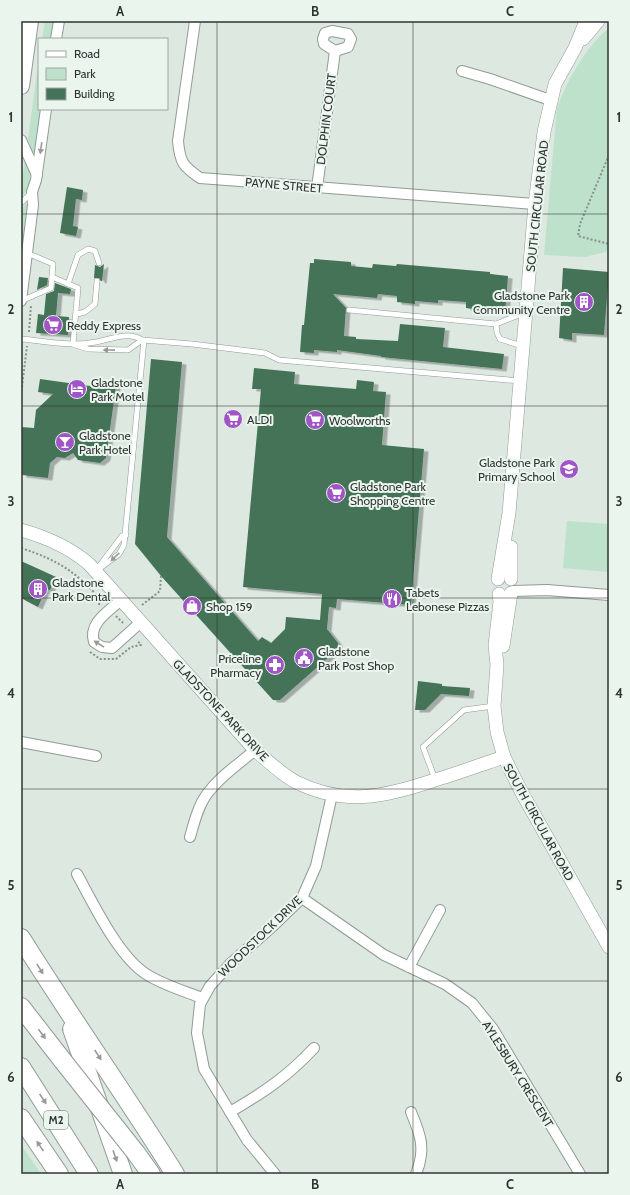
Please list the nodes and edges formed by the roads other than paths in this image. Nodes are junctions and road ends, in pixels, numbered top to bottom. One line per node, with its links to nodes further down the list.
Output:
1 (30, 21): 10 (main road)
2 (59, 21): 6 (street)
3 (195, 21): 15 (street, PAYNE STREET)
4 (586, 21): 7 (street, SOUTH CIRCULAR ROAD)
5 (598, 21): 7 (street, SOUTH CIRCULAR ROAD)
6 (56, 38)
7 (575, 48): 11 (street, SOUTH CIRCULAR ROAD)
8 (335, 51): 15 (street, DOLPHIN COURT)
9 (462, 71): 11 (street)
10 (21, 86)
11 (550, 100): 18 (street, SOUTH CIRCULAR ROAD)
12 (46, 110): 14 (street, one-way to 14)
13 (21, 140): 14 (street)
14 (37, 175): 16 (street)
15 (317, 188): 18 (street, PAYNE STREET)
16 (32, 192): 17 (lane); 19 (street)
17 (21, 203)
18 (535, 204): 26 (street, SOUTH CIRCULAR ROAD)
19 (27, 253): 21 (lane); 24 (street)
20 (99, 263): 23 (lane)
21 (52, 277): 23 (lane); 24 (lane)
22 (98, 281): 27 (lane)
23 (68, 284): 27 (lane)
24 (21, 301)
25 (349, 310): 28 (lane)
26 (527, 312): 28 (lane); 32 (street, SOUTH CIRCULAR ROAD)
27 (77, 314): 31 (lane)
28 (496, 324): 32 (lane)
29 (21, 339): 31 (lane)
30 (143, 340): 31 (lane); 31 (lane, one-way to 31); 33 (lane); 36 (lane)
31 (73, 344)
32 (523, 346): 33 (street, SOUTH CIRCULAR ROAD)
33 (521, 381): 34 (street, SOUTH CIRCULAR ROAD)
34 (509, 513): 37 (street, SOUTH CIRCULAR ROAD); 37 (street, SOUTH CIRCULAR ROAD)
35 (21, 530): 36 (street, GLADSTONE PARK DRIVE)
36 (96, 571): 39 (street, GLADSTONE PARK DRIVE)
37 (510, 588): 38 (street); 41 (street, SOUTH CIRCULAR ROAD)
38 (609, 595)
39 (121, 600): 40 (street, GLADSTONE PARK DRIVE); 40 (street, one-way to 39)
40 (137, 618): 43 (street, GLADSTONE PARK DRIVE)
41 (494, 706): 45 (street, SOUTH CIRCULAR ROAD); 46 (lane)
42 (21, 742): 44 (street)
43 (255, 750): 47 (street, GLADSTONE PARK DRIVE); 48 (street)
44 (96, 756)
45 (504, 757): 46 (street, GLADSTONE PARK DRIVE); 53 (street, SOUTH CIRCULAR ROAD)
46 (435, 780): 47 (street, GLADSTONE PARK DRIVE)
47 (332, 795): 50 (street, WOODSTOCK DRIVE)
48 (190, 837)
49 (77, 874): 55 (street)
50 (302, 898): 54 (street, AYLESBURY CRESCENT); 55 (street, WOODSTOCK DRIVE)
51 (440, 910): 54 (street)
52 (21, 938): 56 (highway, one-way to 56)
53 (609, 947)
54 (409, 967): 70 (street, AYLESBURY CRESCENT)
55 (202, 998): 60 (street, WOODSTOCK DRIVE)
56 (60, 1000): 65 (highway, one-way to 65); 67 (highway, one-way to 67)
57 (21, 1007): 66 (highway, one-way to 66, bridge)
58 (314, 1048): 60 (street)
59 (21, 1067): 64 (highway, M2, one-way to 64)
60 (230, 1112): 68 (street, WOODSTOCK DRIVE)
61 (411, 1112): 69 (street)
62 (21, 1118): 63 (highway, M2, one-way to 62)
63 (59, 1174)
64 (89, 1174)
65 (123, 1174)
66 (151, 1174)
67 (175, 1174)
68 (275, 1174)
69 (416, 1174)
70 (580, 1174)

